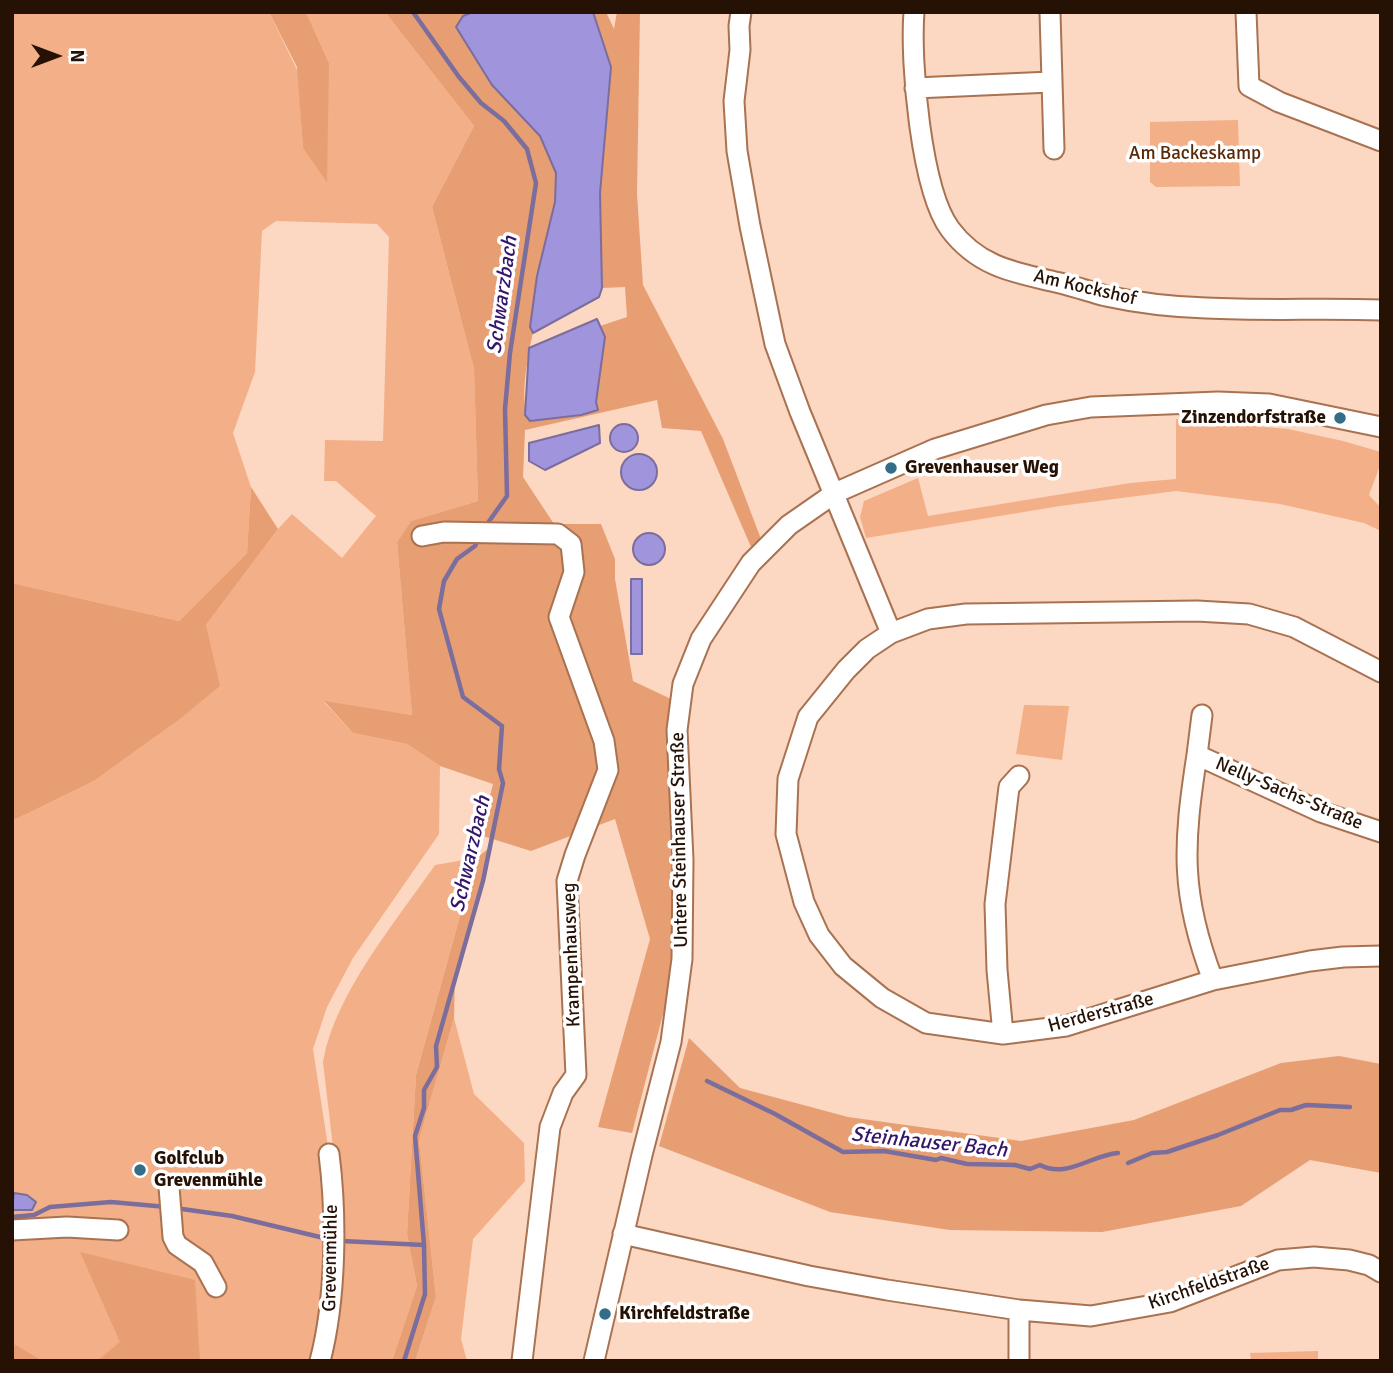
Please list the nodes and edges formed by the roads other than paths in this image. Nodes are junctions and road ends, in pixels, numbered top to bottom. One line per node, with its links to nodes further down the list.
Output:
1 (741, 12): 11 (street)
2 (914, 12): 6 (street, Am Kockshof)
3 (1246, 12): 7 (street)
4 (1050, 13): 5 (street)
5 (1051, 82): 6 (street); 8 (street)
6 (915, 88): 9 (street, Am Kockshof)
7 (1381, 141)
8 (1054, 149)
9 (1381, 310)
10 (1381, 427): 11 (street, Untere Steinhauser Straße)
11 (835, 493): 13 (street); 26 (street, Untere Steinhauser Straße)
12 (422, 536): 31 (street, Krampenhausweg)
13 (891, 633): 14 (street, Herderstraße); 21 (street, Herderstraße)
14 (1381, 672)
15 (1202, 715): 16 (street, Nelly-Sachs-Straße)
16 (1197, 755): 18 (street, Nelly-Sachs-Straße); 20 (street, Nelly-Sachs-Straße)
17 (1018, 776): 21 (street)
18 (1381, 832)
19 (1381, 957): 20 (street, Herderstraße)
20 (1213, 980): 21 (street, Herderstraße)
21 (1003, 1034)
22 (329, 1154): 30 (street, Grevenmühle)
23 (169, 1193): 28 (street)
24 (12, 1230): 25 (street)
25 (118, 1230)
26 (623, 1234): 29 (street, Kirchfeldstraße); 32 (street, Untere Steinhauser Straße)
27 (1381, 1272): 29 (street, Kirchfeldstraße)
28 (216, 1287)
29 (1020, 1310): 33 (street)
30 (320, 1361)
31 (523, 1361)
32 (594, 1361)
33 (1019, 1361)

